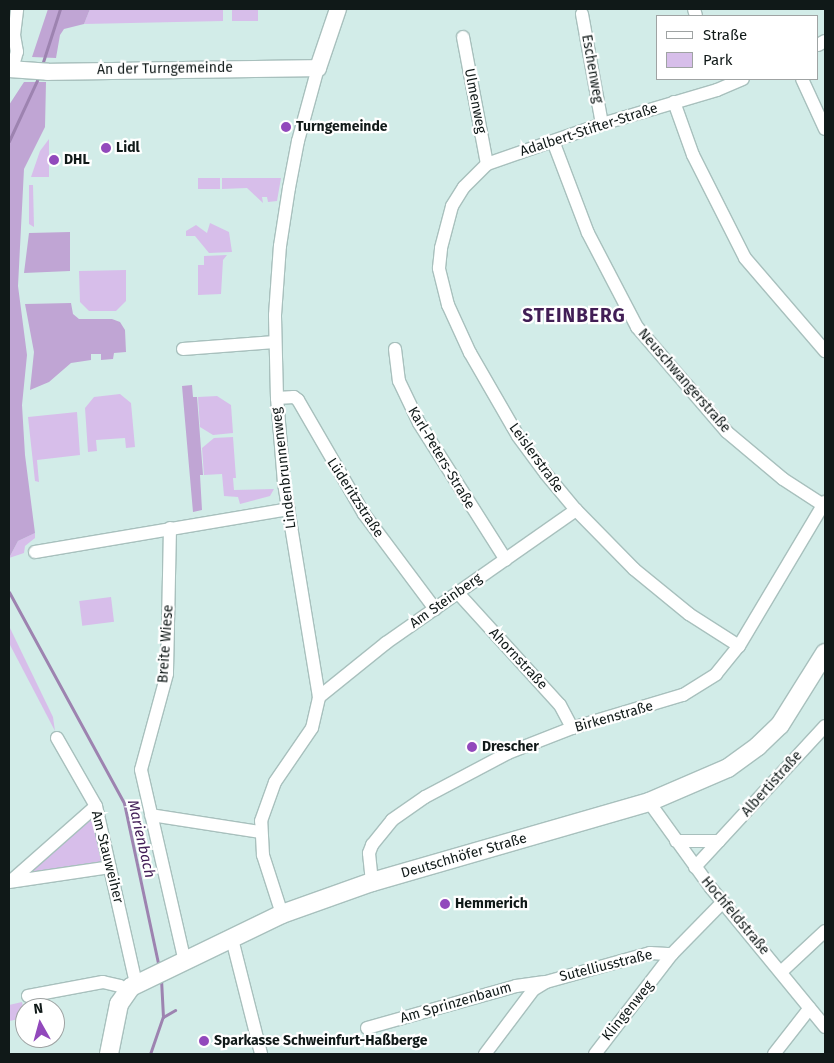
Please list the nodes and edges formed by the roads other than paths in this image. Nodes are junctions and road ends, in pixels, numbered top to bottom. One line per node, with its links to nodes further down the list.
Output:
1 (17, 9): 5 (street)
2 (338, 9): 6 (street, Lindenbrunnenweg)
3 (582, 14): 12 (street, Eschenweg)
4 (463, 37): 15 (street, Ulmenweg)
5 (11, 38): 7 (street)
6 (318, 68): 7 (street, An der Turngemeinde); 17 (street, Lindenbrunnenweg)
7 (10, 71)
8 (738, 80): 10 (street, Adalbert-Stifter-Straße)
9 (802, 80): 13 (street)
10 (715, 84): 11 (street, Adalbert-Stifter-Straße)
11 (674, 102): 12 (street, Adalbert-Stifter-Straße); 20 (street)
12 (602, 124): 14 (street, Adalbert-Stifter-Straße)
13 (825, 129)
14 (553, 141): 15 (street, Adalbert-Stifter-Straße); 22 (street, Neuschwangerstraße)
15 (487, 164): 16 (street, Adalbert-Stifter-Straße)
16 (452, 206): 24 (street, Leislerstraße)
17 (275, 342): 18 (street); 21 (street, Lindenbrunnenweg)
18 (182, 349)
19 (395, 349): 27 (street, Karl-Peters-Straße)
20 (825, 351)
21 (276, 398): 23 (street, Lindenbrunnenweg); 29 (street, Lüderitzstraße)
22 (824, 503): 30 (street, Birkenstraße)
23 (288, 509): 25 (street); 32 (street, Lindenbrunnenweg)
24 (576, 510): 27 (street, Am Steinberg); 30 (street, Leislerstraße)
25 (170, 528): 26 (street); 38 (street, Breite Wiese)
26 (35, 552)
27 (506, 560): 28 (street, Am Steinberg)
28 (458, 593): 29 (street, Am Steinberg); 34 (street, Ahornstraße)
29 (435, 609): 32 (street, Am Steinberg)
30 (739, 646): 34 (street, Birkenstraße)
31 (825, 653): 36 (main road, Deutschhöfer Straße)
32 (320, 697): 39 (street, Lindenbrunnenweg)
33 (825, 726): 41 (street, Albertistraße)
34 (572, 728): 45 (street, Birkenstraße)
35 (57, 738): 37 (street, Am Stauweiher)
36 (648, 802): 40 (street, Hochfeldstraße); 45 (main road, Deutschhöfer Straße)
37 (96, 806): 42 (street, Am Stauweiher); 44 (street)
38 (151, 815): 39 (street); 51 (street, Breite Wiese)
39 (260, 832): 47 (street, Lindenbrunnenweg)
40 (676, 841): 41 (street); 43 (street, Hochfeldstraße)
41 (719, 841): 43 (street, Albertistraße)
42 (110, 867): 44 (street); 54 (street, Am Stauweiher)
43 (695, 867): 46 (street, Hochfeldstraße)
44 (10, 882)
45 (372, 882): 47 (main road, Deutschhöfer Straße)
46 (723, 902): 50 (street, Klingenweg); 52 (street, Hochfeldstraße)
47 (282, 914): 49 (main road, Deutschhöfer Straße)
48 (825, 931): 52 (street)
49 (232, 939): 51 (main road, Deutschhöfer Straße); 60 (street)
50 (672, 954): 53 (street, Sutelliusstraße); 62 (street, Klingenweg)
51 (181, 964): 54 (main road, Deutschhöfer Straße)
52 (781, 972): 56 (street, Hochfeldstraße)
53 (546, 982): 58 (street, Am Sprinzenbaum); 61 (street, Sutelliusstraße)
54 (135, 985): 55 (street); 59 (main road)
55 (28, 996)
56 (810, 1008): 57 (street, Hochfeldstraße); 63 (street)
57 (825, 1027)
58 (367, 1028)
59 (109, 1054)
60 (261, 1054)
61 (485, 1054)
62 (595, 1054)
63 (774, 1054)

